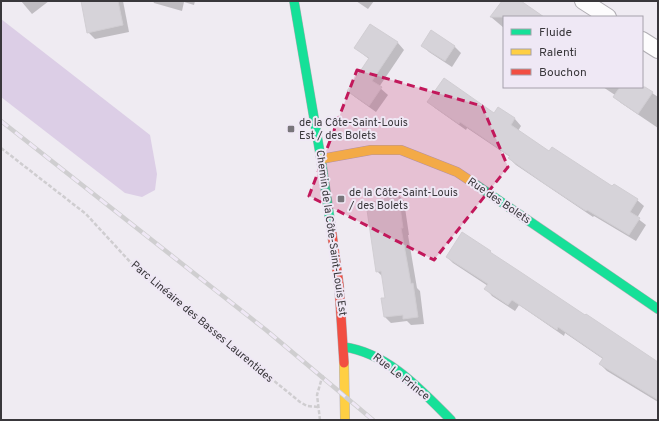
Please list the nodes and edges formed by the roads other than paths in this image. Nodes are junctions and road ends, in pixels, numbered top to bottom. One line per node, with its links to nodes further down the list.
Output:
1 (294, 1): 6 (street, Chemin de la Côte-Saint-Louis Est)
2 (583, 1): 3 (street)
3 (606, 16)
4 (643, 41): 5 (street)
5 (658, 50)
6 (321, 159): 7 (street, Rue des Bolets); 8 (street, Chemin de la Côte-Saint-Louis Est)
7 (658, 309)
8 (344, 347): 9 (street, Chemin de la Côte-Saint-Louis Est); 10 (street, Rue Le Prince)
9 (344, 420)
10 (451, 420)

